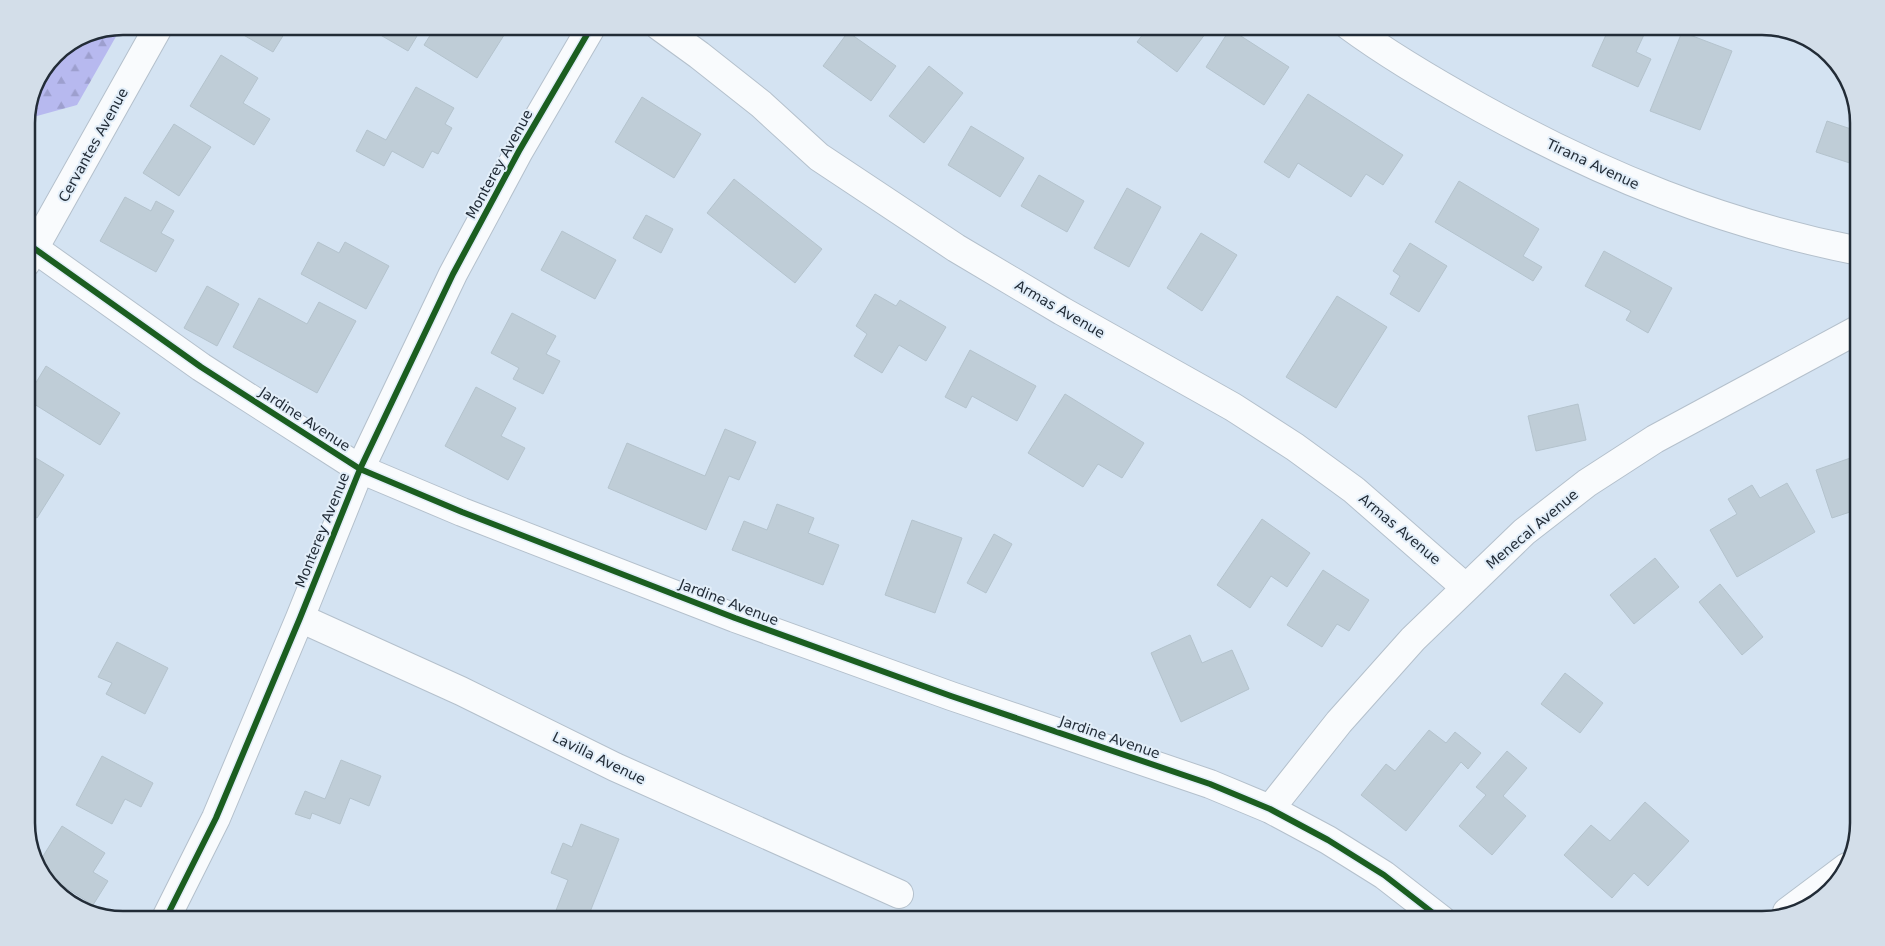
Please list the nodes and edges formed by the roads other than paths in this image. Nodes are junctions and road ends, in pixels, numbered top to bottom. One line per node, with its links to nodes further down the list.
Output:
1 (155, 35): 5 (street, Cervantes Avenue)
2 (587, 35): 9 (street, Monterey Avenue)
3 (671, 35): 10 (street, Armas Avenue)
4 (1363, 35): 6 (street, Tirana Avenue)
5 (35, 249)
6 (1850, 249)
7 (35, 259): 9 (street, Jardine Avenue)
8 (1850, 334): 10 (street, Menecal Avenue)
9 (360, 470): 11 (street, Monterey Avenue); 12 (street, Jardine Avenue)
10 (1465, 587): 12 (street, Menecal Avenue)
11 (300, 618): 14 (street, Lavilla Avenue); 16 (street, Monterey Avenue)
12 (1270, 809): 17 (street, Jardine Avenue)
13 (1824, 884): 15 (street)
14 (899, 894)
15 (1800, 902)
16 (170, 911)
17 (1430, 911)

